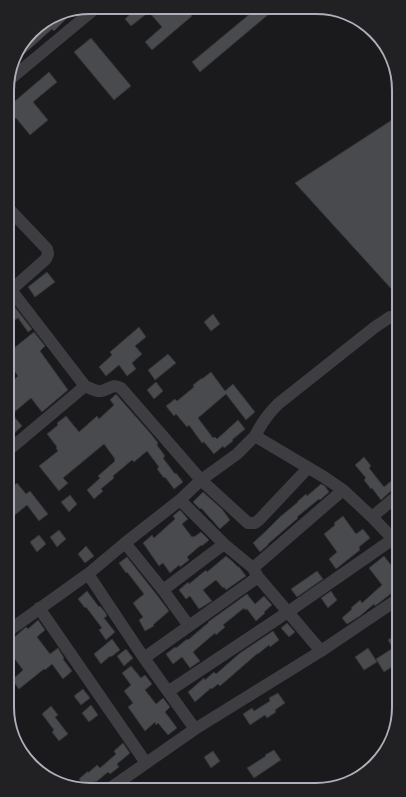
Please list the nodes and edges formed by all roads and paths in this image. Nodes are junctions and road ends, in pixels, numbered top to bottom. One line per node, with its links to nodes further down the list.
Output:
1 (89, 14): 2 (street)
2 (15, 75)
3 (14, 214): 4 (street)
4 (14, 287)
5 (14, 296): 7 (street)
6 (392, 318): 8 (street)
7 (85, 386): 9 (street); 11 (street)
8 (255, 436): 10 (street); 11 (street)
9 (14, 446)
10 (308, 468): 11 (street); 12 (street)
11 (201, 480): 13 (street)
12 (343, 490): 15 (street); 20 (street)
13 (180, 500): 17 (street); 18 (street)
14 (392, 500): 15 (street)
15 (372, 517): 16 (street)
16 (392, 538)
17 (125, 543): 21 (street); 22 (street)
18 (224, 544): 20 (street); 22 (street)
19 (392, 545): 25 (street)
20 (256, 572): 25 (street); 27 (street)
21 (88, 574): 24 (street); 29 (street)
22 (163, 590): 27 (street)
23 (392, 603): 28 (street)
24 (39, 608): 26 (street); 32 (street)
25 (288, 612): 28 (street); 30 (street)
26 (14, 626)
27 (190, 626): 29 (street)
28 (321, 651): 31 (street)
29 (144, 658): 30 (street)
30 (169, 691): 31 (street)
31 (195, 729): 32 (street)
32 (146, 763): 33 (street)
33 (118, 783)

